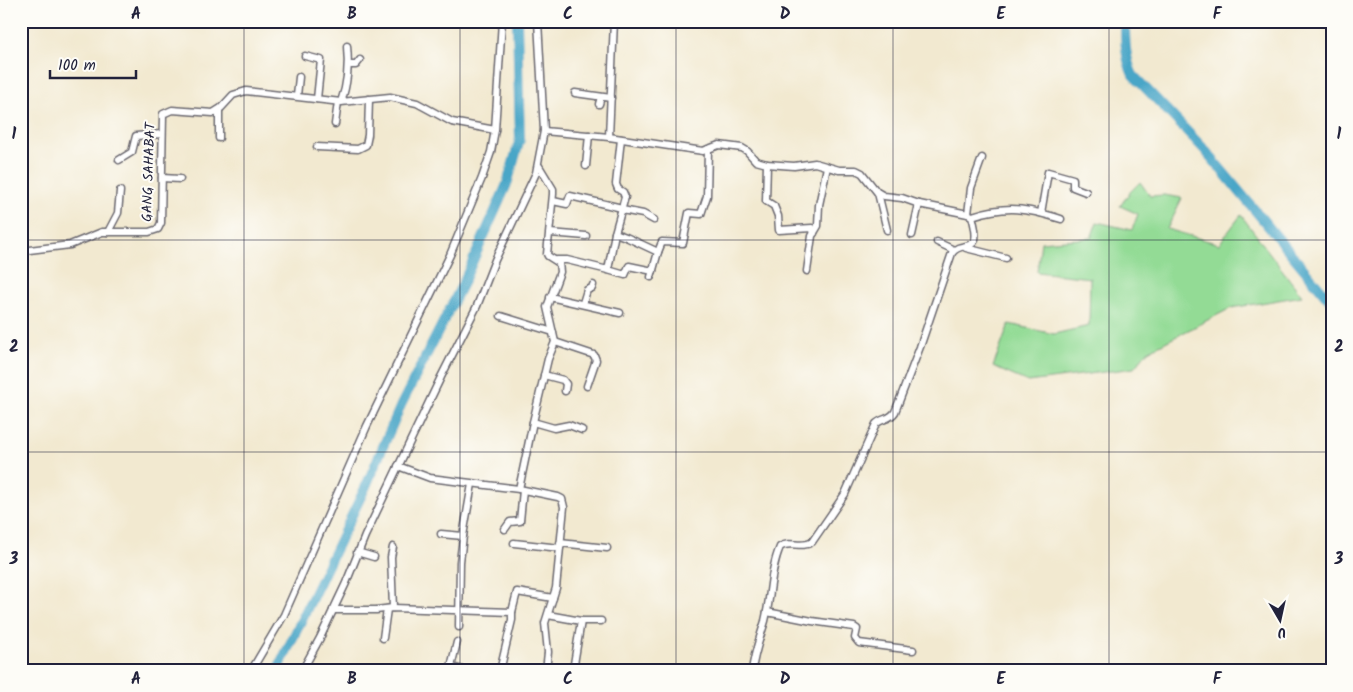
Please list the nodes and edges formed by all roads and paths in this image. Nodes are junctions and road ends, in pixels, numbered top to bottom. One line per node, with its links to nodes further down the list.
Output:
1 (502, 21): 19 (street)
2 (538, 21): 20 (street)
3 (614, 21): 12 (street)
4 (347, 46): 7 (street)
5 (305, 56): 13 (street)
6 (360, 60): 7 (street)
7 (349, 65): 15 (street)
8 (299, 77): 10 (street)
9 (575, 93): 11 (street)
10 (296, 96): 13 (street); 17 (street)
11 (600, 97): 12 (street); 16 (street)
12 (611, 98): 23 (street)
13 (317, 99): 15 (street)
14 (368, 99): 15 (street); 19 (street); 26 (street)
15 (340, 102): 18 (street)
16 (598, 104)
17 (219, 110): 21 (street, GANG SAHABAT); 24 (street)
18 (335, 124)
19 (495, 130): 101 (street)
20 (544, 130): 22 (street); 31 (street)
21 (162, 134): 29 (street); 34 (street, GANG SAHABAT)
22 (589, 135): 23 (street); 32 (street)
23 (609, 137): 25 (street)
24 (219, 138)
25 (621, 139): 27 (street); 41 (street)
26 (317, 147)
27 (708, 149): 30 (street); 57 (street)
28 (982, 158): 43 (street)
29 (119, 160)
30 (767, 164): 33 (street); 50 (street)
31 (539, 166): 39 (street); 74 (street)
32 (586, 166)
33 (826, 166): 37 (street); 50 (street)
34 (162, 178): 35 (street); 47 (street, GANG SAHABAT)
35 (180, 180)
36 (120, 191): 47 (street)
37 (878, 192): 40 (street); 46 (street)
38 (1086, 192): 42 (street)
39 (553, 202): 41 (street); 48 (street)
40 (919, 204): 43 (street); 51 (street)
41 (622, 209): 45 (street); 49 (street)
42 (1041, 213): 43 (street); 44 (street)
43 (970, 215): 54 (street)
44 (1061, 219)
45 (654, 220)
46 (887, 230)
47 (108, 232): 56 (street, GANG SAHABAT)
48 (550, 233): 52 (street); 59 (street)
49 (615, 233): 57 (street); 60 (street)
50 (814, 233): 61 (street)
51 (912, 235)
52 (586, 236)
53 (937, 242): 55 (street)
54 (964, 248): 55 (street); 58 (street)
55 (954, 250): 91 (street)
56 (21, 251)
57 (658, 252): 60 (street)
58 (1006, 258)
59 (557, 260): 60 (street); 63 (street)
60 (608, 270)
61 (807, 271)
62 (593, 285): 64 (street)
63 (550, 296): 64 (street); 67 (street)
64 (583, 303): 65 (street)
65 (620, 313)
66 (501, 316): 67 (street)
67 (553, 332): 68 (street)
68 (554, 342): 69 (street); 70 (street)
69 (544, 375): 71 (street); 72 (street)
70 (587, 386)
71 (565, 391)
72 (533, 422): 73 (street); 76 (street)
73 (582, 430)
74 (398, 466): 75 (street); 84 (street)
75 (472, 484): 76 (street); 79 (street)
76 (521, 490): 77 (street); 81 (street)
77 (505, 529)
78 (441, 534): 79 (street)
79 (463, 536): 89 (street)
80 (514, 543): 81 (street)
81 (560, 545): 83 (street); 86 (street)
82 (393, 547): 87 (street)
83 (607, 548)
84 (357, 552): 85 (street); 88 (street)
85 (374, 557)
86 (553, 598): 90 (street); 92 (street)
87 (390, 608): 88 (street); 89 (street); 96 (street)
88 (333, 610): 102 (street)
89 (458, 610): 90 (street); 95 (street)
90 (512, 612): 104 (street)
91 (766, 612): 98 (street); 106 (street)
92 (548, 615): 93 (street); 105 (street)
93 (581, 621): 94 (street); 99 (street)
94 (601, 621)
95 (459, 627)
96 (384, 638)
97 (456, 642): 100 (street)
98 (913, 650)
99 (574, 664)
100 (450, 669): 103 (street)
101 (251, 671)
102 (302, 671)
103 (467, 671)
104 (500, 671)
105 (546, 671)
106 (752, 671)

